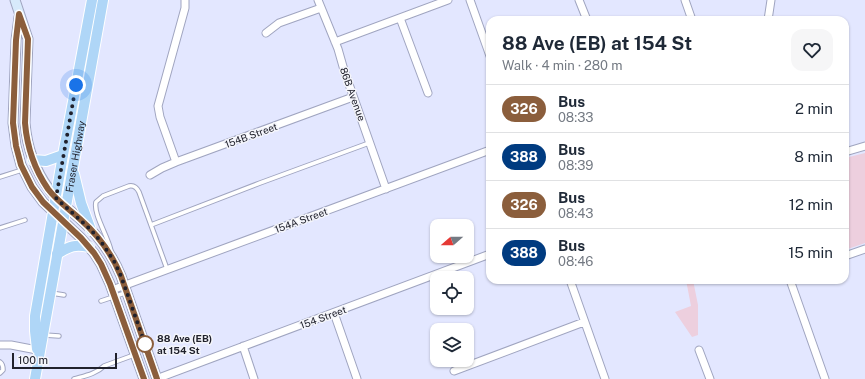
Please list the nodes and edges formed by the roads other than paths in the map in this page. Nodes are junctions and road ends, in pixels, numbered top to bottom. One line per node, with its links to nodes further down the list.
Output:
1 (15, 0): 12 (main road)
2 (92, 0): 26 (main road, Fraser Highway)
3 (103, 0): 30 (main road, Fraser Highway)
4 (185, 0): 28 (street)
5 (318, 0): 11 (street, 86B Avenue)
6 (448, 0): 16 (street)
7 (470, 0): 19 (street)
8 (579, 0): 13 (street)
9 (685, 0): 14 (street)
10 (771, 0): 15 (street)
11 (321, 8): 17 (street); 18 (street, 86B Avenue)
12 (19, 14): 27 (main road); 29 (main road)
13 (585, 16)
14 (691, 16)
15 (769, 16)
16 (400, 18): 18 (street); 20 (street)
17 (266, 33)
18 (335, 42): 21 (street, 86B Avenue)
19 (486, 45)
20 (428, 93)
21 (353, 97): 22 (street, 86B Avenue); 28 (street, 154B Street)
22 (370, 143): 33 (street, 86B Avenue); 39 (lane)
23 (865, 146): 25 (street)
24 (486, 151): 33 (street, 154A Street)
25 (849, 151)
26 (63, 155): 27 (main road); 34 (main road, Fraser Highway)
27 (33, 160): 34 (main road)
28 (176, 162): 31 (street, 154B Street)
29 (23, 169): 32 (lane); 36 (main road)
30 (73, 171): 35 (main road, Fraser Highway); 41 (main road)
31 (150, 175)
32 (0, 177)
33 (386, 188): 50 (street, 154A Street)
34 (56, 198): 35 (main road); 36 (main road, Fraser Highway)
35 (66, 208): 38 (main road, Fraser Highway); 41 (main road)
36 (53, 212): 38 (main road); 64 (main road, Fraser Highway)
37 (25, 220): 40 (lane)
38 (64, 221): 44 (main road); 46 (main road, Fraser Highway)
39 (151, 225): 42 (lane); 50 (lane)
40 (0, 228)
41 (91, 230): 43 (main road)
42 (105, 232): 43 (lane); 49 (lane)
43 (100, 241): 49 (main road)
44 (89, 247): 46 (main road); 55 (main road)
45 (865, 249): 47 (street)
46 (57, 254): 54 (main road, Fraser Highway)
47 (849, 255)
48 (486, 256): 58 (street, 154 Street)
49 (111, 257): 53 (main road)
50 (167, 269): 53 (street, 154A Street)
51 (571, 284): 59 (street)
52 (791, 284): 80 (street)
53 (125, 289): 55 (street, 154A Street); 75 (main road)
54 (50, 292): 56 (lane); 60 (main road, Fraser Highway)
55 (114, 293): 57 (lane); 66 (main road)
56 (64, 295)
57 (101, 301)
58 (334, 313): 63 (street, 154 Street); 77 (street)
59 (584, 322): 69 (street); 78 (street)
60 (43, 335): 61 (lane); 67 (main road, Fraser Highway)
61 (59, 336)
62 (0, 345): 64 (street)
63 (243, 346): 75 (street, 154 Street); 76 (street)
64 (37, 350): 67 (main road, Fraser Highway)
65 (699, 350): 79 (street)
66 (135, 355): 71 (lane); 74 (main road)
67 (38, 361): 72 (main road, Fraser Highway)
68 (0, 362): 70 (lane)
69 (454, 371)
70 (0, 373)
71 (88, 377): 73 (lane)
72 (35, 379)
73 (74, 379)
74 (144, 379)
75 (156, 379)
76 (254, 379)
77 (357, 379)
78 (605, 379)
79 (710, 379)
80 (825, 379)

